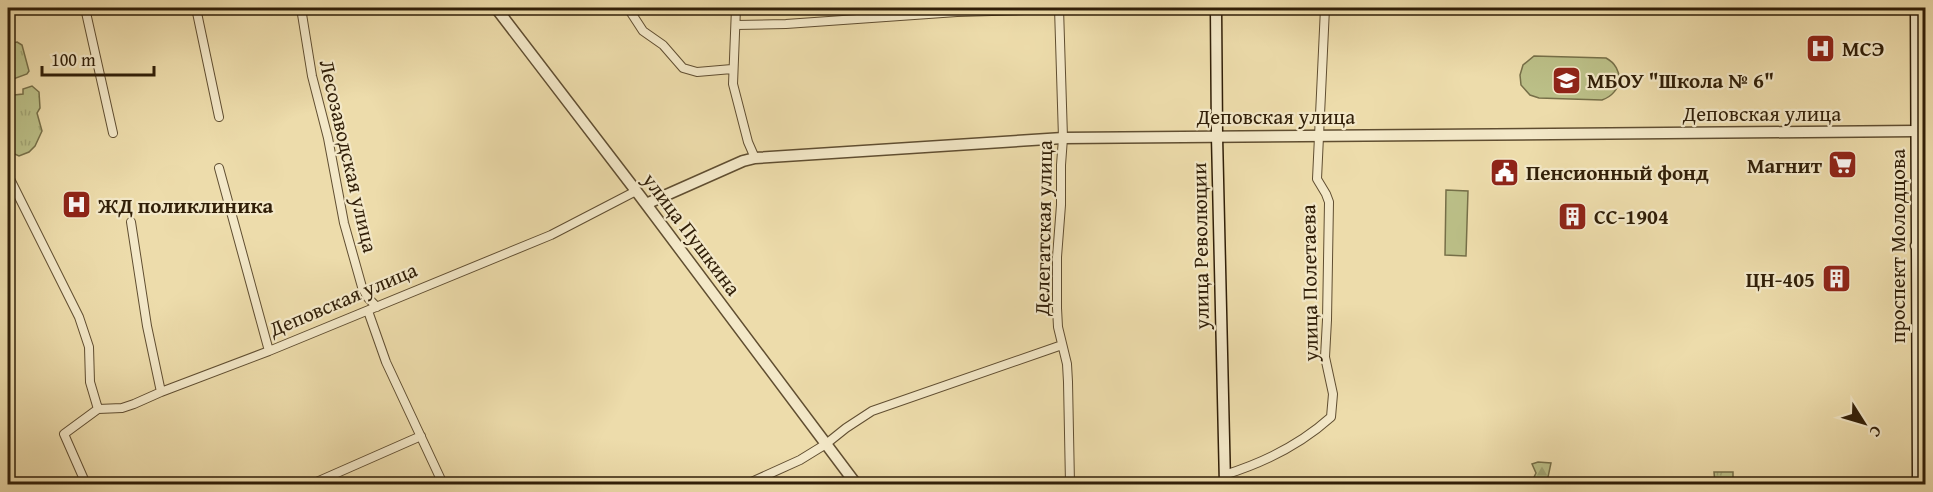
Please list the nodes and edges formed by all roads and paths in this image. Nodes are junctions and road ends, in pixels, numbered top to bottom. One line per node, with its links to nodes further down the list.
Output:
1 (85, 8): 15 (street)
2 (196, 8): 13 (street)
3 (302, 8): 26 (street, Лесозаводская улица)
4 (496, 8): 22 (street, улица Пушкина)
5 (628, 8): 12 (street)
6 (736, 8): 11 (street)
7 (1059, 8): 11 (street); 18 (street, Делегатская улица)
8 (1216, 8): 17 (street, улица Революции)
9 (1325, 8): 16 (street, улица Полетаева)
10 (1916, 8): 14 (street, проспект Молодцова)
11 (736, 25): 12 (street)
12 (732, 69): 19 (street)
13 (219, 117)
14 (1916, 131): 16 (street, Деповская улица); 25 (street, проспект Молодцова)
15 (113, 133)
16 (1319, 135): 17 (street, Деповская улица); 35 (street, улица Полетаева)
17 (1217, 136): 18 (street, Деповская улица); 35 (street, улица Революции)
18 (1063, 138): 19 (street, Деповская улица); 28 (street, Делегатская улица)
19 (755, 158): 23 (street, Деповская улица)
20 (219, 168): 29 (street)
21 (8, 174): 31 (street)
22 (636, 191): 23 (street, улица Пушкина); 26 (street, Деповская улица)
23 (646, 204): 33 (street, улица Пушкина)
24 (130, 222): 30 (street)
25 (1921, 246): 34 (street, проспект Молодцова)
26 (377, 307): 27 (street, Деповская улица)
27 (368, 310): 29 (street, Деповская улица); 32 (street)
28 (1062, 345): 33 (street); 41 (street, Делегатская улица)
29 (268, 351): 30 (street, Деповская улица)
30 (161, 392): 31 (street, Деповская улица)
31 (98, 409): 36 (street)
32 (421, 436): 37 (street); 38 (street)
33 (826, 444): 39 (street); 40 (street, улица Пушкина)
34 (1922, 469): 42 (street, проспект Молодцова)
35 (1224, 480)
36 (86, 484)
37 (312, 484)
38 (443, 484)
39 (747, 484)
40 (856, 484)
41 (1070, 484)
42 (1918, 484)

